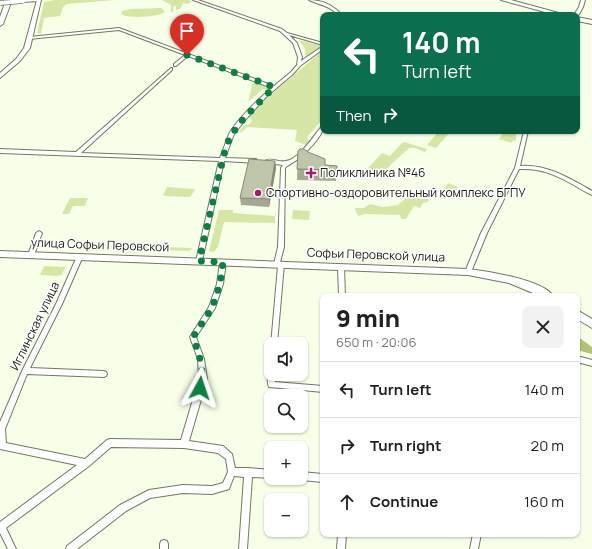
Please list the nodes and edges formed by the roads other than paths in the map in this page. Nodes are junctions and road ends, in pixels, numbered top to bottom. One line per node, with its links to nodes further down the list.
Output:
1 (9, 0): 13 (main road)
2 (38, 0): 7 (street, bridge); 15 (street)
3 (195, 0): 14 (street)
4 (311, 0): 8 (street)
5 (504, 0): 9 (main road)
6 (583, 0): 10 (street)
7 (0, 1)
8 (338, 12)
9 (550, 12)
10 (578, 12)
11 (580, 20): 12 (main road)
12 (592, 22)
13 (0, 24)
14 (288, 34): 16 (street); 20 (street)
15 (29, 38): 18 (street); 22 (street)
16 (320, 43)
17 (320, 49): 20 (street)
18 (187, 55): 19 (street); 23 (street)
19 (175, 65)
20 (299, 66): 23 (street)
21 (171, 69): 27 (street)
22 (0, 76)
23 (274, 87): 28 (street)
24 (320, 132): 29 (street)
25 (525, 134): 30 (street)
26 (0, 151): 27 (street)
27 (77, 154): 28 (street)
28 (222, 160): 29 (street); 36 (street)
29 (287, 163): 38 (street)
30 (517, 168): 31 (street); 40 (street)
31 (592, 193)
32 (39, 234): 34 (street)
33 (0, 254): 34 (main road, улица Софьи Перовской)
34 (30, 254): 35 (main road, улица Софьи Перовской)
35 (80, 256): 36 (main road, улица Софьи Перовской); 48 (street, Иглинская улица)
36 (199, 261): 37 (main road, Софьи Перовской улица)
37 (223, 262): 38 (main road, Софьи Перовской улица); 53 (street)
38 (279, 264): 39 (main road, Софьи Перовской улица); 45 (street)
39 (341, 267): 40 (main road, Софьи Перовской улица); 42 (street)
40 (468, 272): 41 (main road, Софьи Перовской улица)
41 (533, 291)
42 (342, 293)
43 (580, 316): 44 (main road)
44 (592, 324)
45 (274, 337)
46 (580, 360): 47 (street)
47 (592, 363)
48 (25, 371): 49 (street); 52 (street, Иглинская улица)
49 (104, 374)
50 (271, 381): 51 (street)
51 (320, 389)
52 (0, 429): 54 (street)
53 (184, 444): 54 (street); 55 (street)
54 (86, 463): 60 (street)
55 (232, 472): 56 (street); 64 (street)
56 (248, 472): 57 (street); 65 (street)
57 (264, 473)
58 (308, 477): 59 (street)
59 (320, 478)
60 (0, 526): 63 (street)
61 (342, 537): 66 (street)
62 (476, 537): 67 (street)
63 (12, 549)
64 (70, 549)
65 (243, 549)
66 (341, 549)
67 (474, 549)

